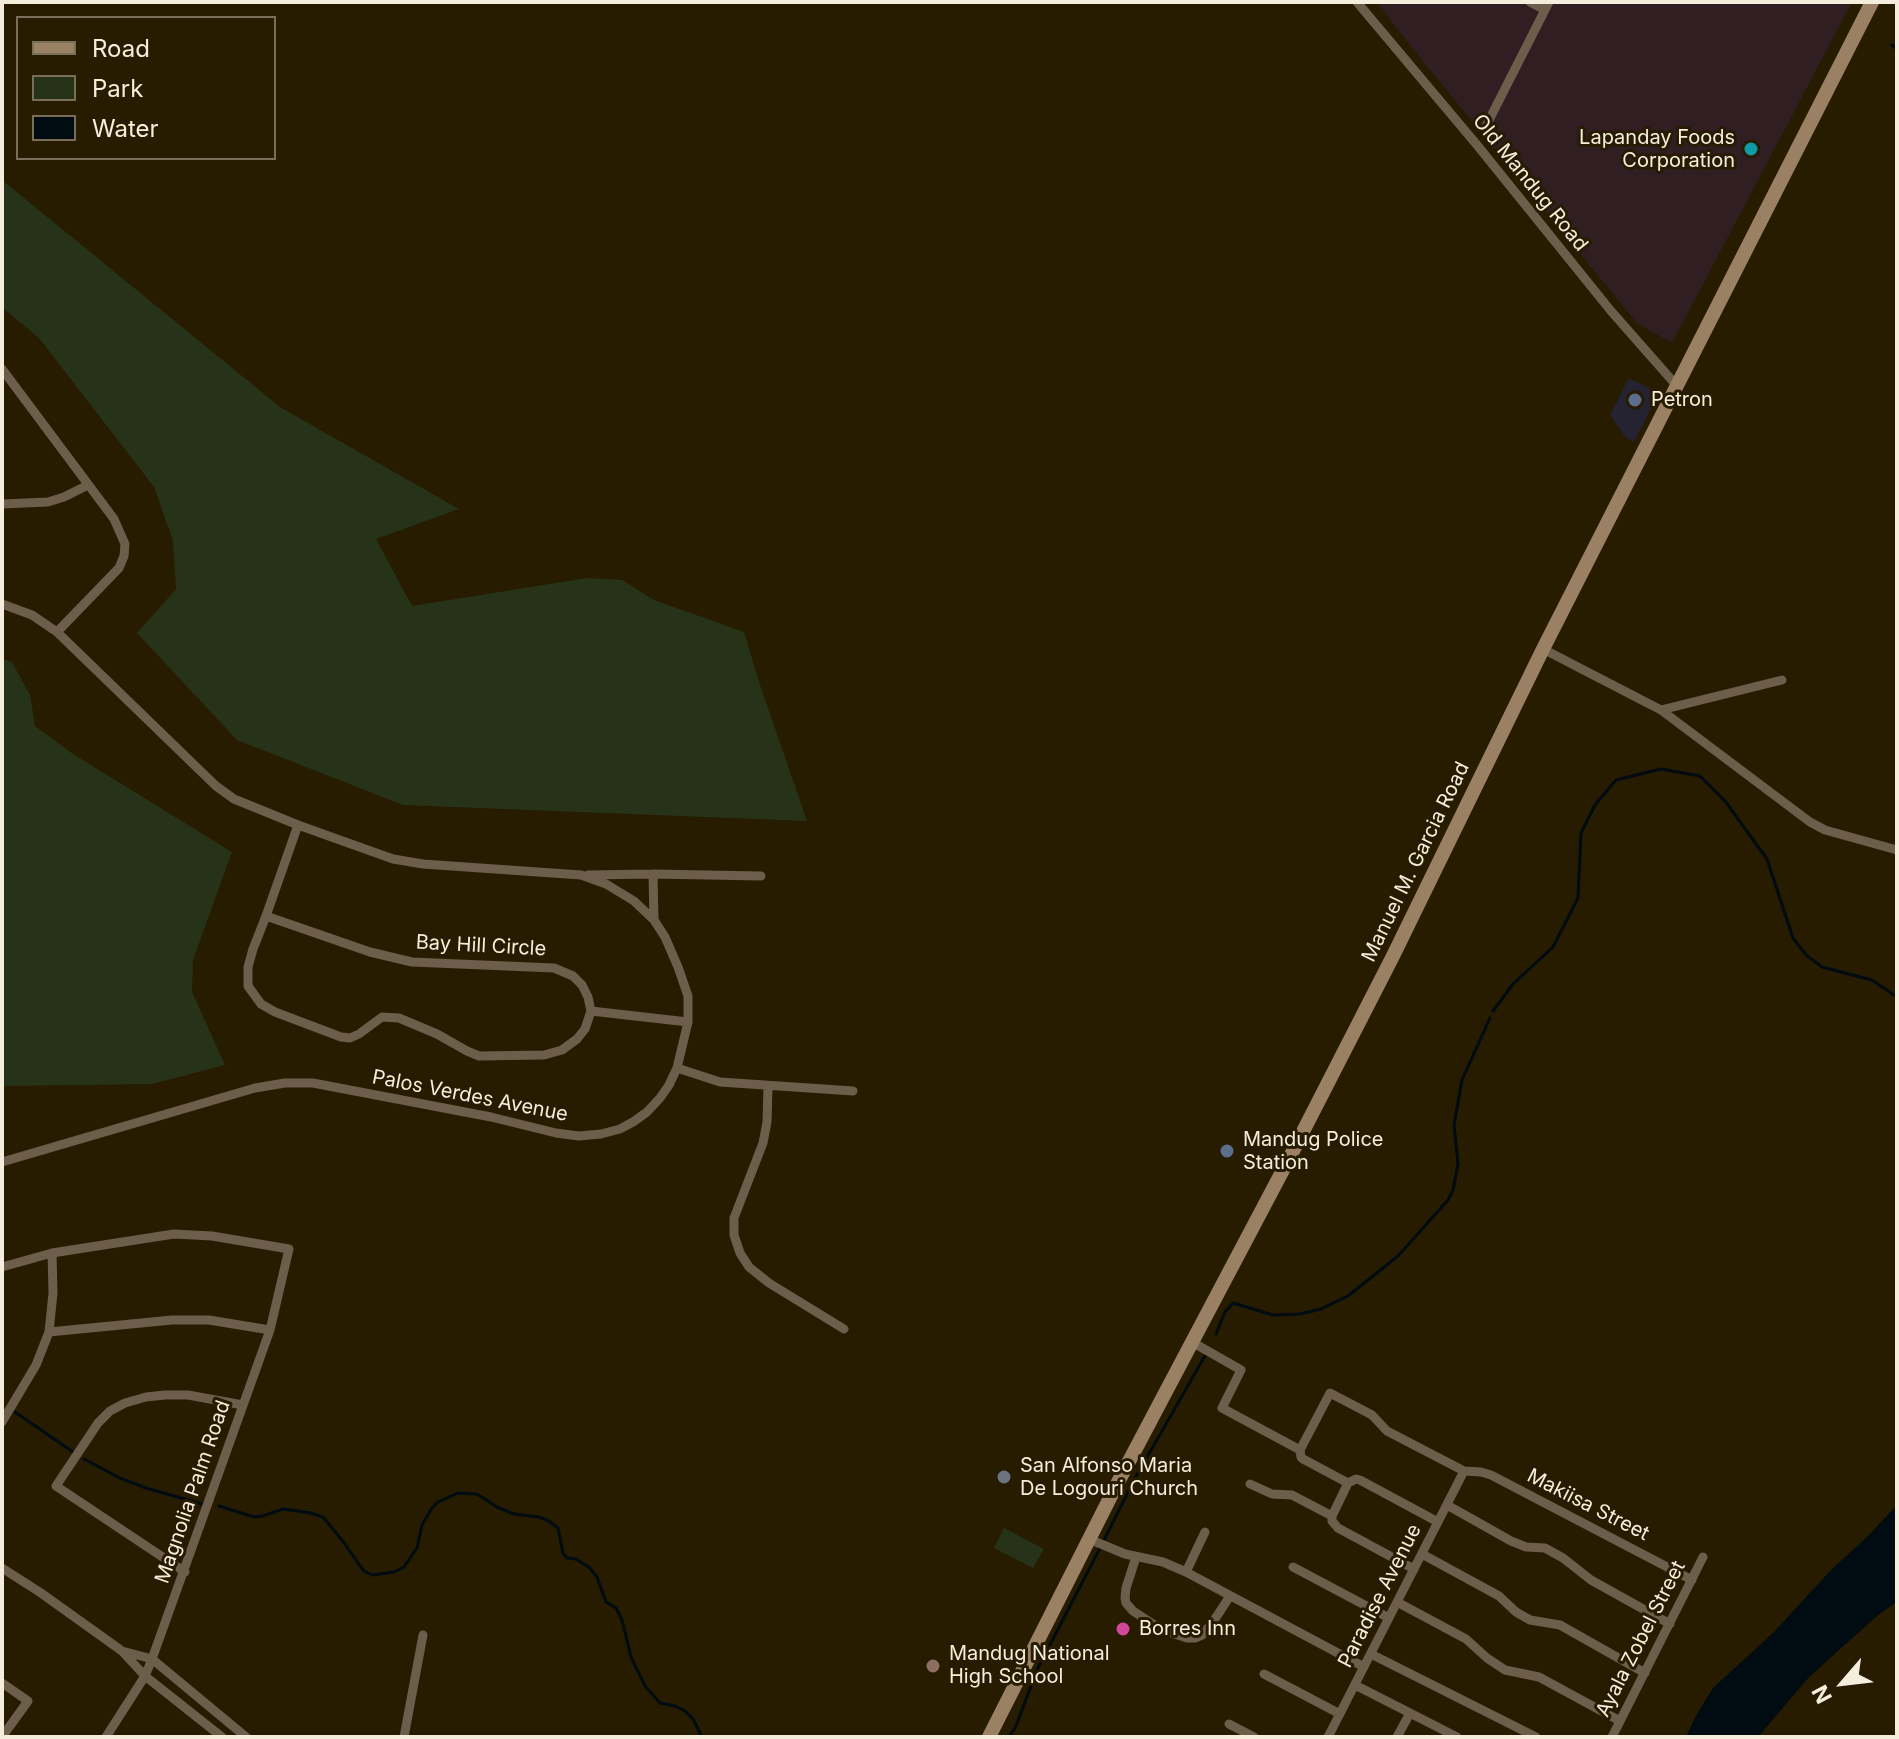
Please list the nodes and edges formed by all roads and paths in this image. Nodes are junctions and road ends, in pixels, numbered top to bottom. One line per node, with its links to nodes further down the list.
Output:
1 (1357, 2): 7 (street, Old Mandug Road)
2 (1530, 2): 4 (street)
3 (1872, 2): 7 (main road, Manuel M. Garcia Road)
4 (1547, 6): 5 (street)
5 (1485, 128)
6 (2, 369): 8 (street)
7 (1677, 386): 12 (main road, Manuel M. Garcia Road)
8 (88, 485): 9 (street); 11 (street)
9 (2, 504)
10 (2, 604): 11 (street, Palos Verdes Avenue)
11 (57, 632): 15 (street, Palos Verdes Avenue)
12 (1543, 649): 14 (street); 33 (main road, Manuel M. Garcia Road)
13 (1782, 680): 14 (street)
14 (1661, 710): 16 (street)
15 (298, 825): 18 (street, Palos Verdes Avenue); 20 (street)
16 (1897, 850)
17 (653, 874): 18 (street); 19 (street); 21 (street)
18 (581, 875): 21 (street, Palos Verdes Avenue)
19 (761, 876)
20 (266, 916): 22 (street, Bay Hill Circle); 22 (street)
21 (654, 920): 23 (street, Palos Verdes Avenue)
22 (591, 1011): 23 (street)
23 (688, 1022): 24 (street, Palos Verdes Avenue)
24 (677, 1068): 25 (street); 27 (street, Palos Verdes Avenue)
25 (768, 1087): 26 (street); 30 (street)
26 (853, 1091)
27 (2, 1162)
28 (52, 1253): 29 (street); 31 (street, Magnolia Palm Road); 32 (street)
29 (2, 1267)
30 (844, 1329)
31 (270, 1330): 32 (street); 34 (street, Magnolia Palm Road)
32 (49, 1332): 35 (street)
33 (1192, 1342): 36 (street); 44 (main road, Manuel M. Garcia Road)
34 (243, 1405): 51 (street, Magnolia Palm Road); 51 (street)
35 (2, 1422)
36 (1300, 1450): 37 (street, Makiisa Street); 38 (street)
37 (1464, 1471): 40 (street, Paradise Avenue); 53 (street, Makiisa Street)
38 (1348, 1483): 41 (street); 42 (street)
39 (1250, 1484): 41 (street)
40 (1447, 1505): 42 (street, Paradise Avenue); 57 (street)
41 (1332, 1516): 50 (street)
42 (1438, 1522): 45 (street, Paradise Avenue)
43 (1205, 1532): 52 (street)
44 (1089, 1539): 46 (street); 77 (main road, Manuel M. Garcia Road)
45 (1422, 1554): 50 (street, Paradise Avenue); 63 (street)
46 (1136, 1557): 52 (street); 54 (street)
47 (1703, 1557): 53 (street, Ayala Zobel Street)
48 (1293, 1567): 56 (street)
49 (2, 1568): 59 (street)
50 (1414, 1569): 55 (street, Paradise Avenue)
51 (185, 1572): 61 (street, Magnolia Palm Road)
52 (1186, 1572): 54 (street)
53 (1692, 1580): 57 (street, Ayala Zobel Street)
54 (1230, 1596): 62 (street)
55 (1397, 1602): 56 (street, Paradise Avenue); 70 (street)
56 (1389, 1618): 60 (street, Paradise Avenue)
57 (1670, 1624): 63 (street, Ayala Zobel Street)
58 (423, 1635): 76 (street)
59 (122, 1651): 61 (street); 65 (street)
60 (1371, 1654): 62 (street, Paradise Avenue); 82 (street)
61 (152, 1659): 65 (street, Magnolia Palm Road); 75 (street)
62 (1364, 1667): 67 (street, Paradise Avenue)
63 (1645, 1673): 70 (street, Ayala Zobel Street)
64 (1264, 1674): 69 (street)
65 (145, 1676): 73 (street, Magnolia Palm Road); 74 (street)
66 (2, 1683): 72 (street)
67 (1355, 1685): 68 (street); 69 (street, Paradise Avenue)
68 (1410, 1713): 80 (street); 81 (street)
69 (1340, 1714): 79 (street, Paradise Avenue)
70 (1620, 1721): 83 (street, Ayala Zobel Street)
71 (1229, 1724): 78 (street)
72 (2, 1737)
73 (106, 1737)
74 (222, 1737)
75 (246, 1737)
76 (404, 1737)
77 (989, 1737)
78 (1254, 1737)
79 (1328, 1737)
80 (1397, 1737)
81 (1457, 1737)
82 (1535, 1737)
83 (1612, 1737)

